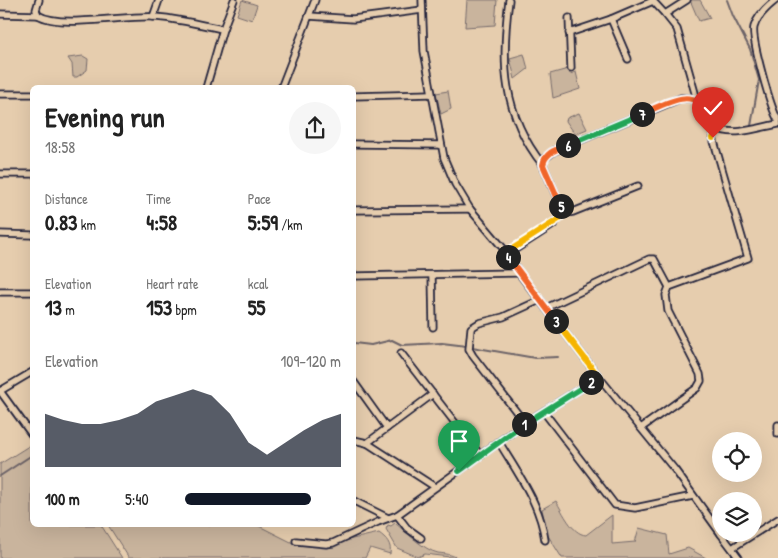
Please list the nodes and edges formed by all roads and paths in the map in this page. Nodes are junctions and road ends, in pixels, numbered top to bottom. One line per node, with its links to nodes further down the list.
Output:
1 (39, 0): 13 (street)
2 (160, 0): 15 (street)
3 (234, 0): 18 (street)
4 (315, 0): 14 (street)
5 (422, 0): 10 (street)
6 (509, 0): 34 (street)
7 (652, 0): 12 (street); 17 (street)
8 (687, 0): 12 (street)
9 (776, 0): 29 (street)
10 (422, 10): 14 (street); 26 (street)
11 (0, 14): 13 (street)
12 (666, 14): 28 (street)
13 (38, 15): 15 (street)
14 (309, 16): 23 (street)
15 (153, 17): 18 (street)
16 (568, 18): 19 (street)
17 (611, 19): 19 (street); 20 (street)
18 (223, 28): 22 (street)
19 (569, 33): 21 (street)
20 (628, 59)
21 (571, 68)
22 (207, 85)
23 (282, 85)
24 (0, 94): 25 (street)
25 (30, 94)
26 (431, 94): 27 (street); 33 (street)
27 (356, 96)
28 (697, 100): 31 (street); 34 (street)
29 (778, 120)
30 (778, 124): 31 (street)
31 (717, 128): 47 (street)
32 (356, 144): 33 (street)
33 (441, 145): 38 (street)
34 (543, 165): 40 (street)
35 (0, 174): 36 (street)
36 (30, 174)
37 (638, 186): 40 (street)
38 (470, 209): 39 (street); 43 (street)
39 (356, 210)
40 (562, 214): 43 (street)
41 (0, 234): 42 (street)
42 (30, 235)
43 (508, 254): 44 (street)
44 (519, 273): 45 (street); 50 (street)
45 (432, 275): 46 (street); 52 (street)
46 (356, 276)
47 (669, 288): 51 (street); 63 (street)
48 (0, 292): 49 (street)
49 (30, 292)
50 (540, 300): 51 (street); 60 (street)
51 (546, 308): 55 (street)
52 (433, 327)
53 (402, 353): 58 (street)
54 (30, 373): 57 (street)
55 (599, 377): 59 (street); 63 (street)
56 (356, 385): 62 (street)
57 (0, 391): 64 (street)
58 (433, 394): 62 (street); 69 (street)
59 (544, 412): 60 (street); 71 (street)
60 (525, 423): 67 (street)
61 (778, 425): 65 (street)
62 (387, 428): 68 (street)
63 (641, 428): 71 (street)
64 (30, 432)
65 (778, 434)
66 (356, 440): 68 (street)
67 (499, 442): 69 (street); 79 (street)
68 (367, 443): 70 (street)
69 (480, 455): 70 (street)
70 (435, 487): 73 (street)
71 (693, 496): 76 (street)
72 (356, 502): 74 (street)
73 (397, 515): 74 (street); 77 (street)
74 (388, 518): 78 (street)
75 (778, 518): 81 (street)
76 (712, 522)
77 (421, 538)
78 (296, 540)
79 (545, 540)
80 (727, 542): 81 (street)
81 (732, 548): 82 (street)
82 (739, 558)

